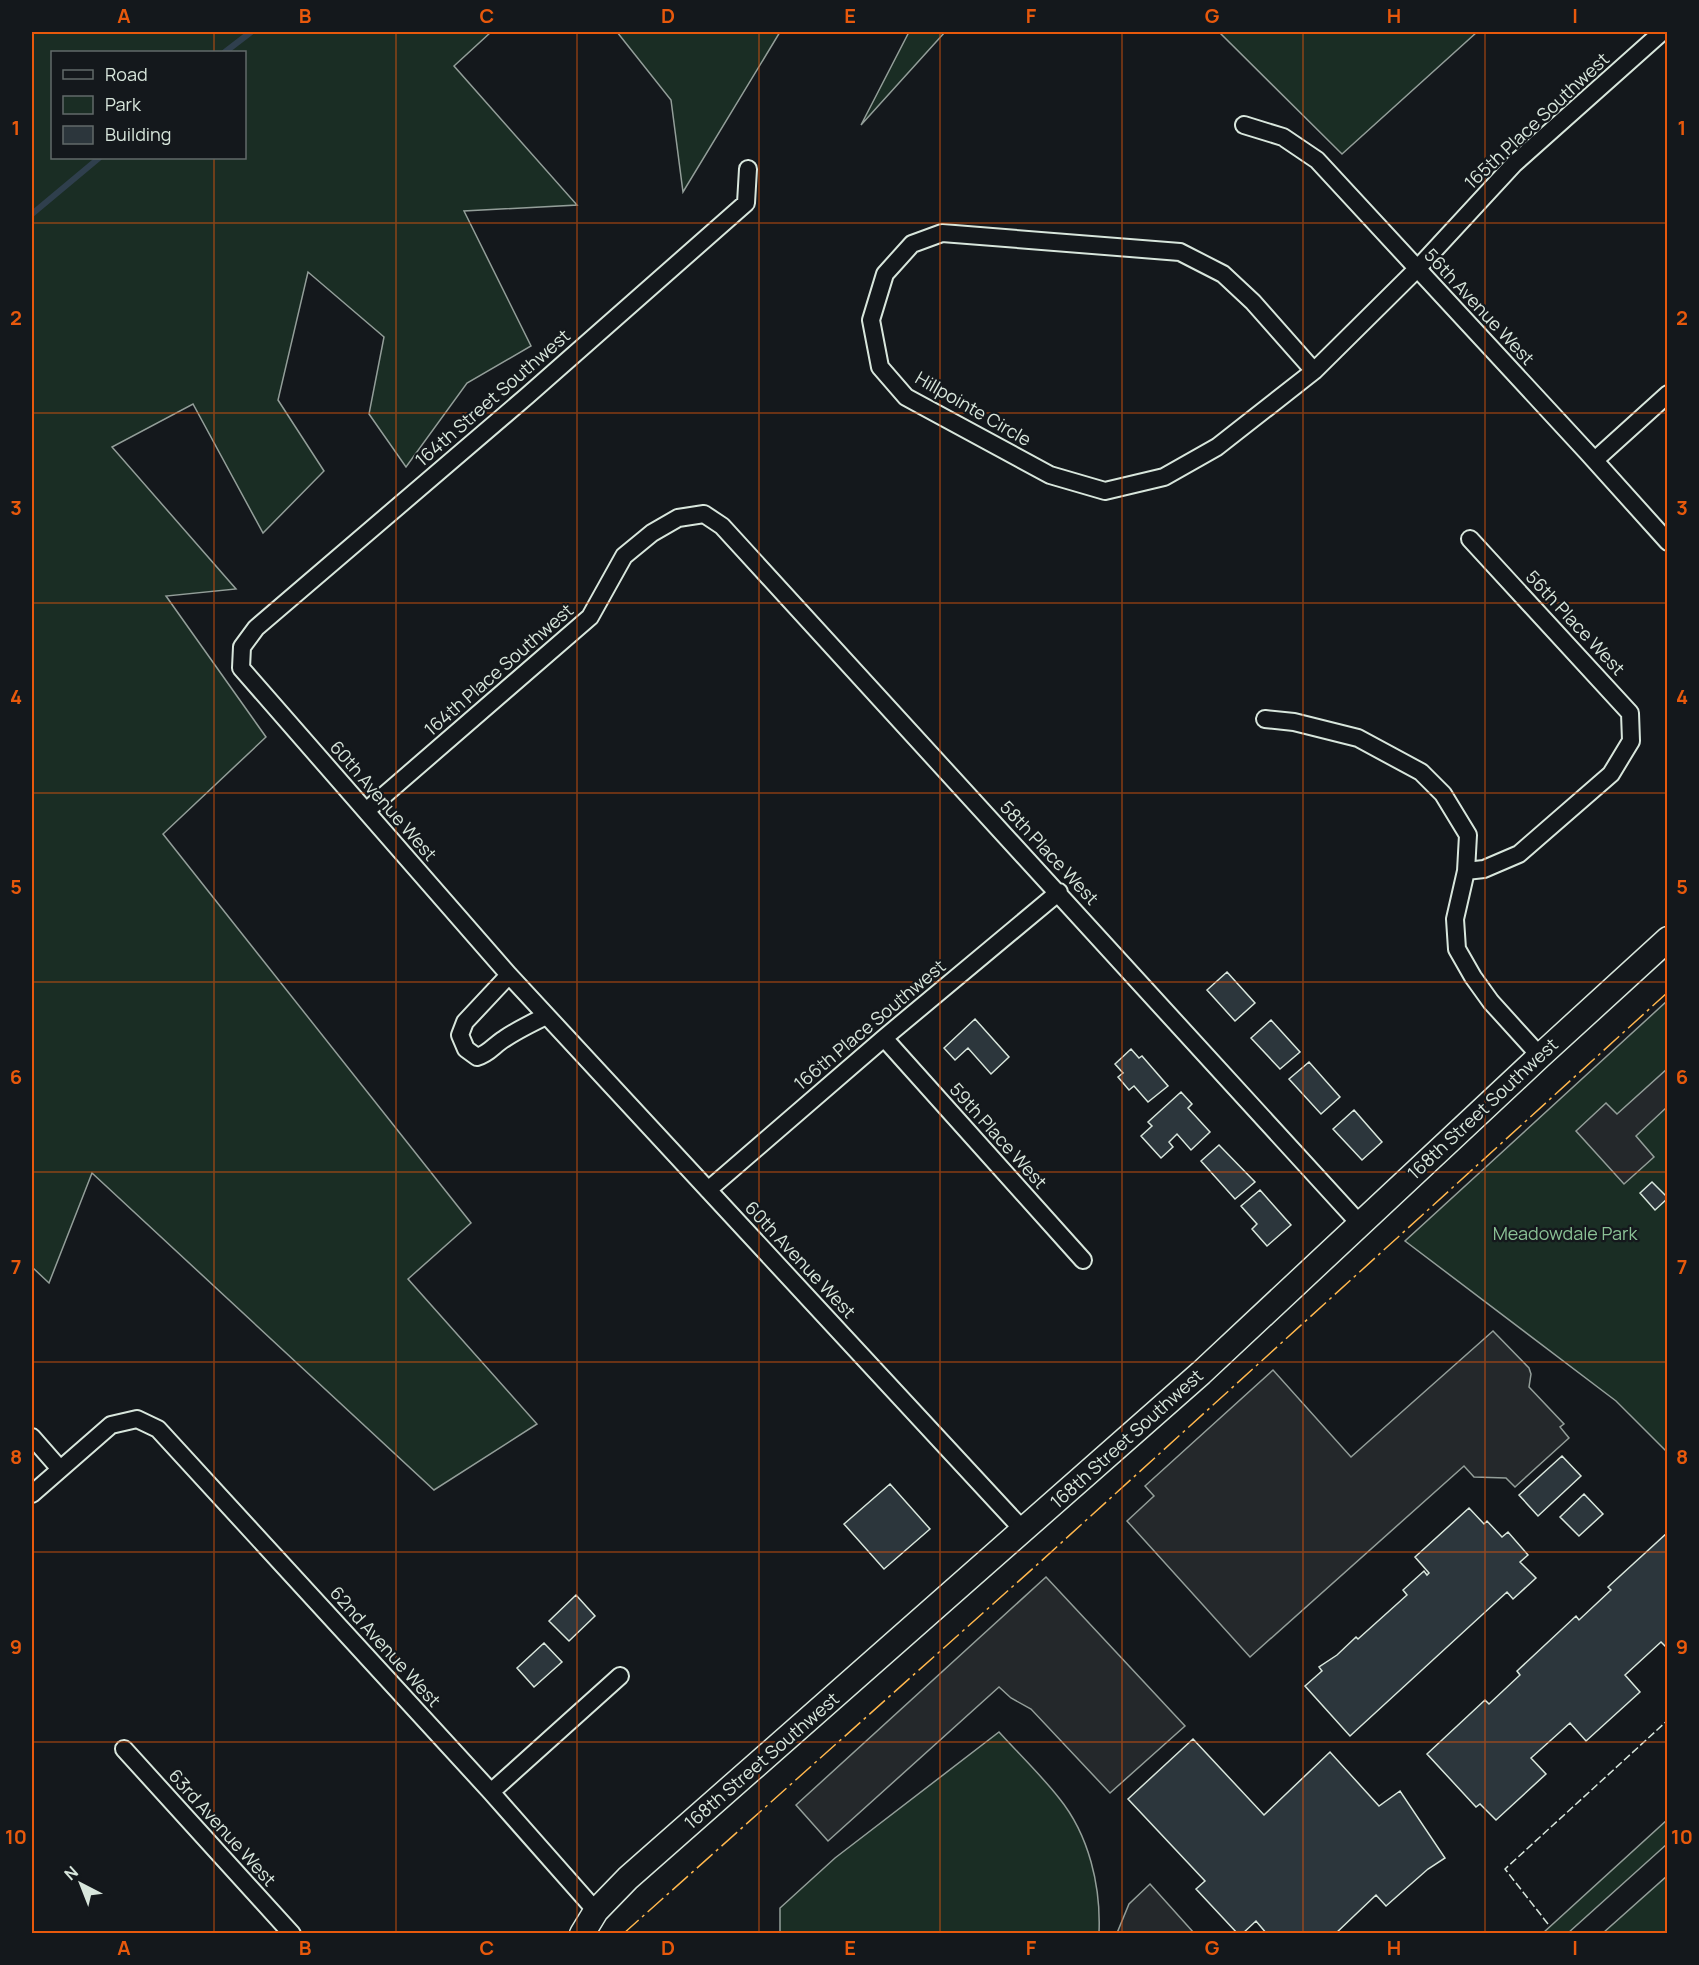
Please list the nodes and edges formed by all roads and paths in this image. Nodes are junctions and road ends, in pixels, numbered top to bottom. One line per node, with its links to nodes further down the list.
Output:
1 (1662, 32): 4 (street, 165th Place Southwest)
2 (1244, 125): 4 (street, 56th Avenue West)
3 (748, 169): 11 (street, 164th Street Southwest)
4 (1417, 269): 5 (street, Hillpointe Circle); 7 (street, 56th Avenue West)
5 (1314, 371): 5 (street, Hillpointe Circle)
6 (1668, 394): 7 (street)
7 (1595, 460): 10 (street, 56th Avenue West)
8 (704, 514): 13 (street, 164th Place Southwest); 15 (street, 58th Place West)
9 (1470, 539): 14 (street, 56th Place West)
10 (1668, 542)
11 (242, 647): 13 (street, 60th Avenue West)
12 (1265, 719): 14 (street)
13 (366, 811): 17 (street, 60th Avenue West)
14 (1466, 871): 20 (street)
15 (1059, 892): 19 (street, 166th Place Southwest); 22 (street, 58th Place West)
16 (1668, 939): 20 (main road, 168th Street Southwest)
17 (510, 975): 18 (street, 60th Avenue West); 18 (street)
18 (546, 1016): 21 (street, 60th Avenue West)
19 (884, 1038): 21 (street, 166th Place Southwest); 23 (street, 59th Place West)
20 (1540, 1056): 22 (main road, 168th Street Southwest)
21 (708, 1190): 27 (street, 60th Avenue West)
22 (1360, 1224): 27 (main road, 168th Street Southwest)
23 (1083, 1260)
24 (32, 1437): 25 (street)
25 (60, 1469): 26 (street); 30 (street, 62nd Avenue West)
26 (32, 1494)
27 (1024, 1531): 31 (main road, 168th Street Southwest)
28 (620, 1676): 30 (street)
29 (124, 1749): 32 (street, 63rd Avenue West)
30 (491, 1792): 31 (street, 62nd Avenue West)
31 (597, 1911): 33 (main road, 168th Street Southwest)
32 (292, 1934)
33 (582, 1934)

